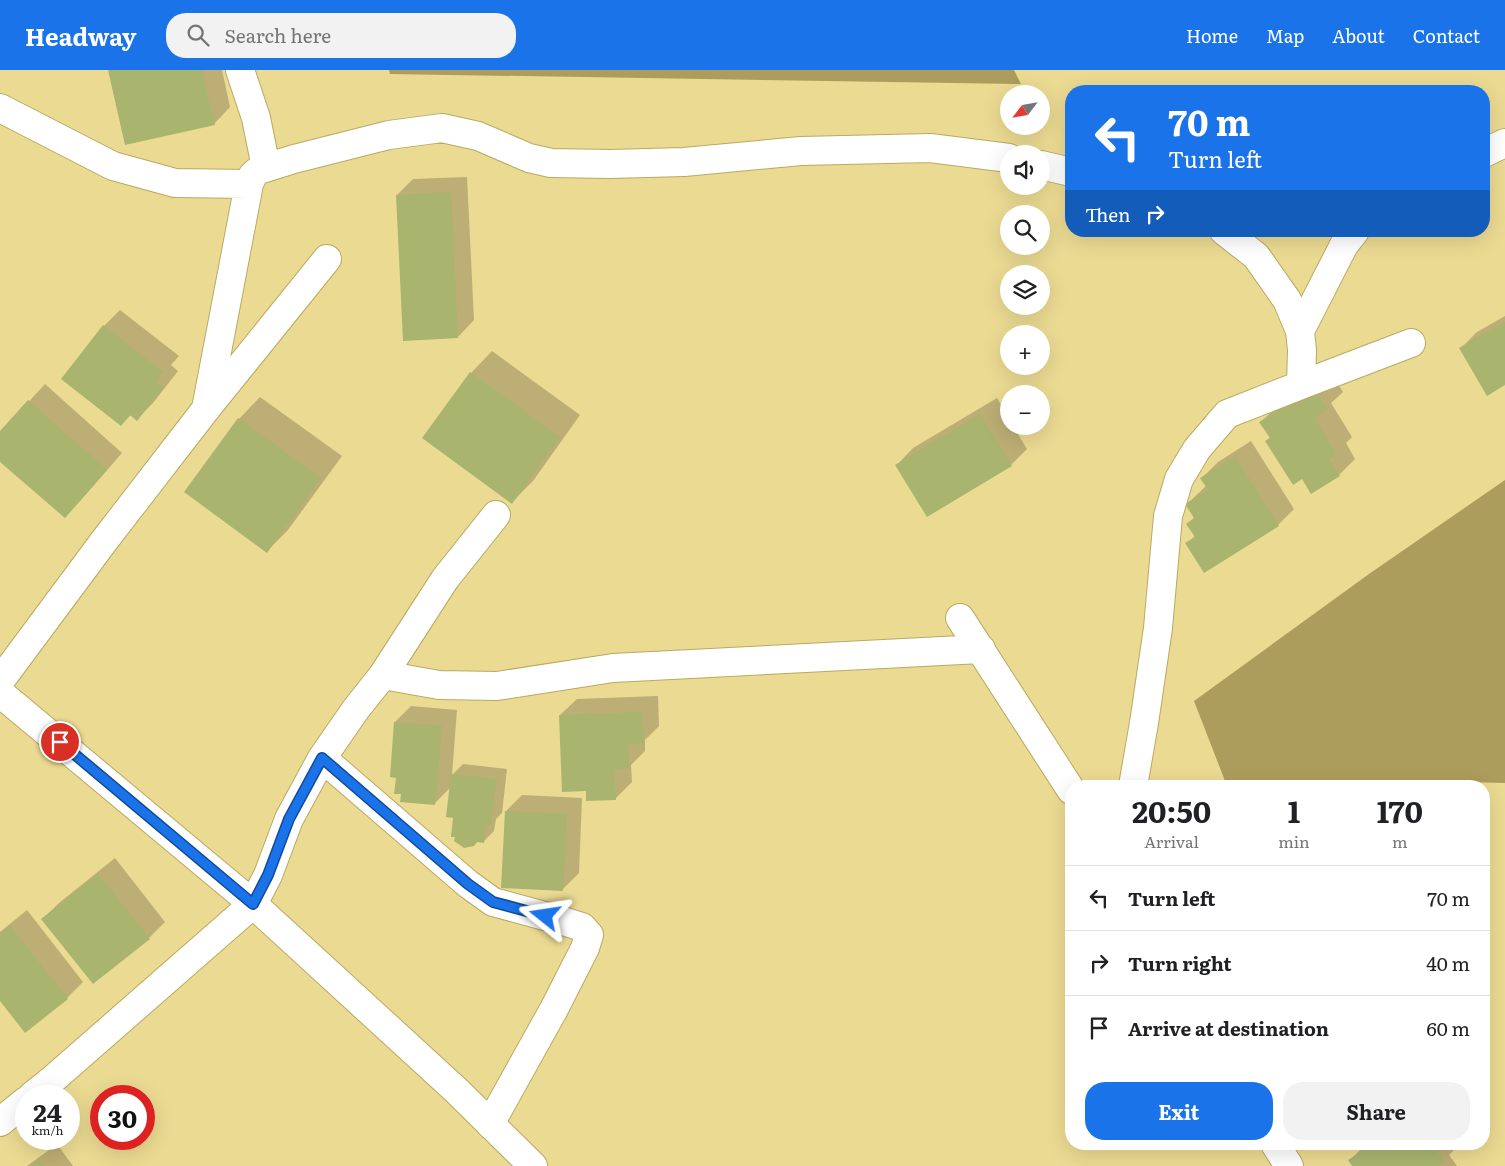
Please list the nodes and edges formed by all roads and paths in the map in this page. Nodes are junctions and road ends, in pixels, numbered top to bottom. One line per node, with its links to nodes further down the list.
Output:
1 (240, 70): 8 (street)
2 (0, 108): 8 (street)
3 (1505, 143): 4 (street)
4 (1490, 150)
5 (1000, 157): 8 (street)
6 (1050, 167): 7 (street)
7 (1065, 171)
8 (258, 175): 15 (street)
9 (1232, 237): 12 (street)
10 (1351, 237): 12 (street)
11 (327, 259): 15 (street)
12 (1300, 331): 14 (street)
13 (1411, 343): 14 (street)
14 (1301, 385): 23 (street)
15 (206, 409): 20 (street)
16 (496, 514): 19 (street)
17 (960, 618): 18 (street)
18 (980, 649): 19 (street); 24 (street)
19 (383, 675): 22 (street)
20 (0, 681)
21 (0, 693): 25 (street)
22 (322, 758): 25 (street); 29 (street)
23 (1134, 780)
24 (1065, 781)
25 (253, 904): 26 (street); 29 (street)
26 (46, 1085)
27 (15, 1110): 28 (street)
28 (0, 1122)
29 (490, 1124): 31 (street)
30 (1279, 1150): 32 (street)
31 (533, 1166)
32 (1289, 1166)

